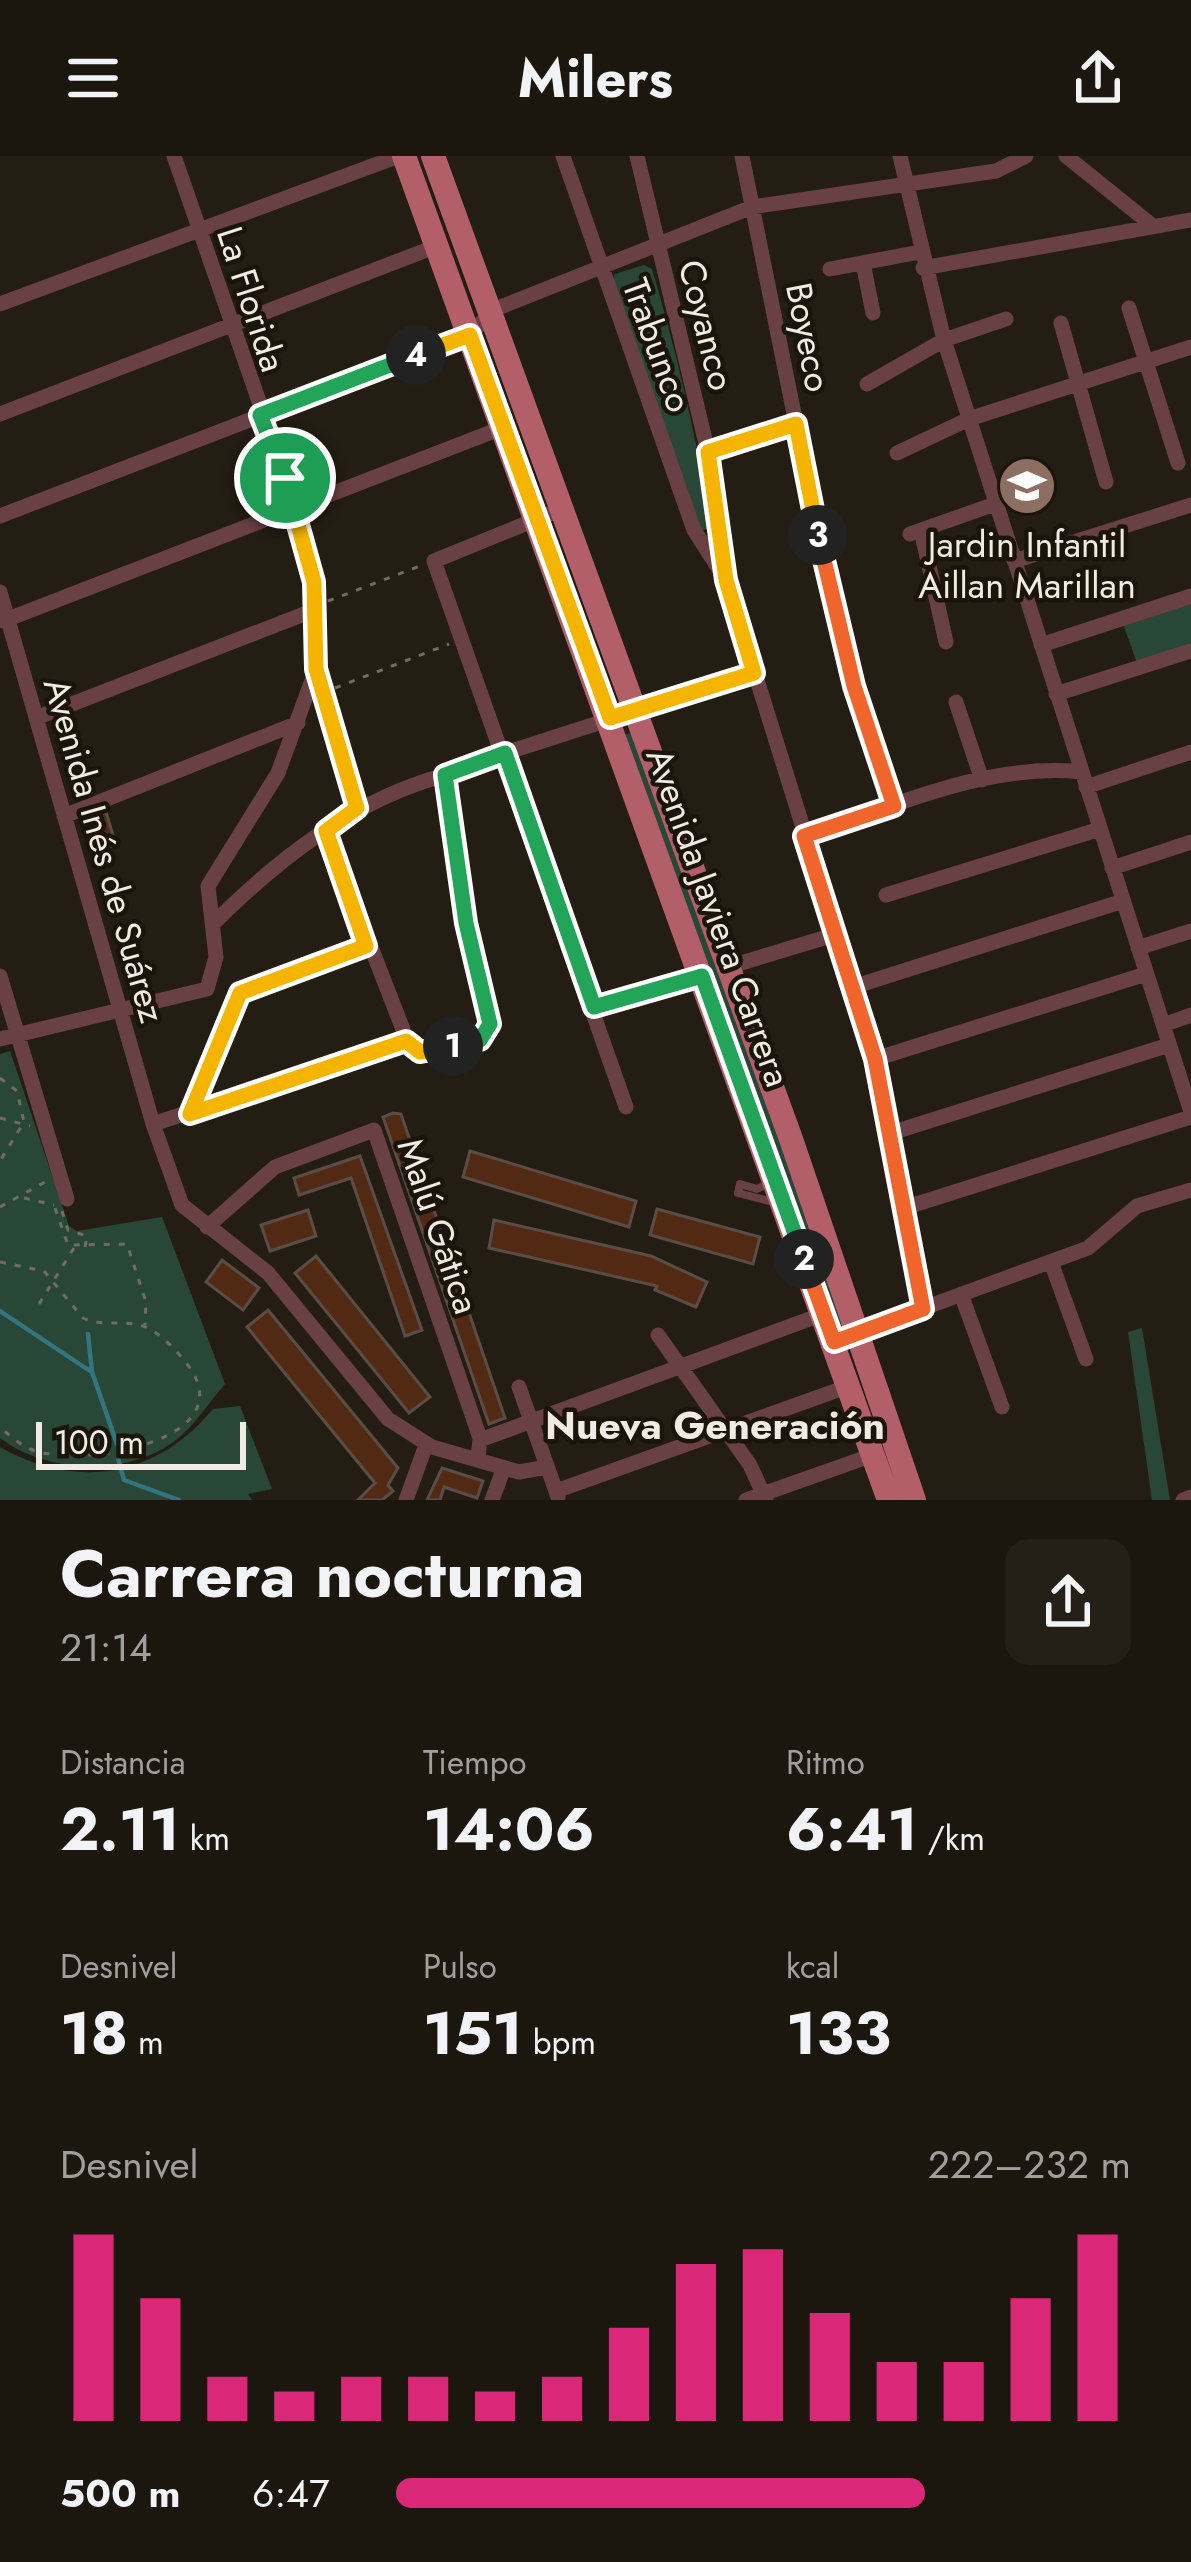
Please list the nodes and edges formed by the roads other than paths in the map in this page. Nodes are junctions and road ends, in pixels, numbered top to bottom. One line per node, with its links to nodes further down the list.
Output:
1 (174, 156): 14 (street, La Florida)
2 (402, 156): 14 (street); 16 (main road, Avenida Javiera Carrera)
3 (433, 156): 23 (main road, Avenida Javiera Carrera)
4 (563, 156): 19 (street, Trabunco)
5 (637, 156): 15 (street, Coyanco)
6 (742, 156): 11 (street, Boyeco)
7 (900, 156): 10 (street)
8 (1026, 156): 10 (street)
9 (1066, 156): 13 (street)
10 (906, 184): 11 (street); 17 (street)
11 (752, 207): 15 (street); 37 (street, Boyeco)
12 (1191, 220): 13 (street)
13 (1153, 226): 17 (street)
14 (198, 230): 21 (street); 27 (street, La Florida)
15 (655, 242): 19 (street); 39 (street, Coyanco)
16 (437, 246): 27 (street); 28 (main road, Avenida Javiera Carrera)
17 (921, 260): 18 (street); 29 (street)
18 (862, 262): 20 (street); 24 (street)
19 (598, 265): 23 (street); 50 (street, Trabunco)
20 (830, 268)
21 (0, 304)
22 (1129, 308): 31 (street)
23 (493, 310): 28 (street); 46 (main road, Avenida Javiera Carrera)
24 (873, 313)
25 (1006, 319): 29 (street)
26 (1061, 322): 32 (street)
27 (228, 323): 34 (street); 35 (street, La Florida)
28 (470, 335): 35 (street); 38 (main road, Avenida Javiera Carrera)
29 (944, 340): 33 (street); 36 (street)
30 (1191, 347): 31 (street)
31 (1146, 362): 32 (street); 41 (street)
32 (1078, 382): 36 (street); 42 (street)
33 (868, 384)
34 (0, 414)
35 (260, 415): 45 (street, La Florida); 47 (street)
36 (968, 419): 40 (street); 43 (street)
37 (796, 424): 39 (street); 70 (street, Boyeco)
38 (502, 428): 45 (street); 48 (main road, Avenida Javiera Carrera)
39 (708, 452): 50 (street, Coyanco)
40 (897, 453)
41 (1178, 463)
42 (1106, 482)
43 (995, 504): 49 (street); 55 (street)
44 (1191, 505): 49 (street)
45 (296, 508): 53 (street, La Florida); 54 (street)
46 (564, 508): 48 (street); 62 (main road, Avenida Javiera Carrera)
47 (0, 516)
48 (536, 520): 64 (main road, Avenida Javiera Carrera); 67 (street)
49 (1014, 561): 56 (street)
50 (726, 580): 59 (street, Trabunco)
51 (0, 592): 54 (street, Avenida Inés de Suárez)
52 (1191, 596): 56 (street)
53 (317, 609): 58 (street, La Florida); 63 (street)
54 (4, 621): 63 (street, Avenida Inés de Suárez)
55 (946, 642)
56 (1041, 645): 60 (street)
57 (1191, 651): 60 (street)
58 (316, 669): 65 (street); 71 (street, La Florida)
59 (754, 673): 62 (street); 75 (street, Trabunco)
60 (1057, 694): 68 (street)
61 (956, 702): 69 (street)
62 (637, 714): 64 (street); 85 (main road, Avenida Javiera Carrera)
63 (37, 718): 72 (street, Avenida Inés de Suárez)
64 (610, 718): 67 (street); 88 (main road, Avenida Javiera Carrera)
65 (298, 723): 72 (street); 80 (street)
66 (1191, 752): 68 (street)
67 (505, 753): 90 (street)
68 (1084, 779): 69 (street); 73 (street)
69 (982, 780): 70 (street)
70 (894, 806): 75 (street)
71 (357, 808): 74 (street); 96 (street)
72 (64, 816): 91 (street, Avenida Inés de Suárez)
73 (1100, 829): 77 (street); 78 (street)
74 (326, 831): 80 (street); 83 (street)
75 (804, 836): 82 (street, Trabunco)
76 (1191, 842): 77 (street)
77 (1112, 868): 79 (street)
78 (886, 896)
79 (1123, 901): 84 (street); 89 (street)
80 (213, 924): 91 (street)
81 (1191, 931): 84 (street)
82 (837, 934): 85 (street); 89 (street, Trabunco)
83 (366, 946): 96 (street); 101 (street)
84 (1138, 948): 86 (street)
85 (728, 967): 115 (main road, Avenida Javiera Carrera)
86 (1146, 974): 93 (street); 98 (street)
87 (0, 976): 94 (street)
88 (702, 976): 90 (street); 104 (main road, Avenida Javiera Carrera)
89 (853, 987): 98 (street, Trabunco)
90 (594, 1007): 99 (street)
91 (120, 1010): 94 (street); 102 (street, Avenida Inés de Suárez)
92 (1191, 1016): 93 (street)
93 (1163, 1024): 97 (street)
94 (18, 1032): 95 (street); 106 (street)
95 (0, 1039)
96 (406, 1041): 101 (street)
97 (1169, 1046): 100 (street); 103 (street)
98 (875, 1059): 103 (street, Trabunco)
99 (626, 1107)
100 (1190, 1108): 108 (street)
101 (190, 1114): 102 (street)
102 (153, 1124): 109 (street, Avenida Inés de Suárez)
103 (888, 1133): 108 (street, Trabunco)
104 (775, 1178): 107 (main road, Avenida Javiera Carrera); 107 (lane)
105 (1191, 1190): 110 (street)
106 (61, 1202)
107 (784, 1205): 113 (main road, Avenida Javiera Carrera)
108 (904, 1208): 112 (street, Trabunco)
109 (207, 1227): 123 (street, Malú Gática); 124 (street, Avenida Inés de Suárez)
110 (1051, 1262): 111 (street); 116 (street)
111 (961, 1294): 112 (street); 120 (street)
112 (923, 1309): 115 (street)
113 (824, 1314): 115 (main road, Avenida Javiera Carrera); 117 (street)
114 (658, 1335): 117 (street)
115 (845, 1337): 118 (main road, Avenida Javiera Carrera); 135 (main road, Avenida Javiera Carrera)
116 (1085, 1359)
117 (680, 1366): 121 (street); 122 (street)
118 (849, 1386): 122 (street); 125 (main road, Avenida Javiera Carrera)
119 (519, 1387): 121 (street)
120 (1002, 1406)
121 (531, 1422): 123 (street); 127 (street)
122 (726, 1430): 129 (street); 130 (street)
123 (480, 1440): 126 (street, Malú Gática)
124 (426, 1445): 126 (street); 131 (street)
125 (873, 1455): 130 (street); 134 (main road, Avenida Javiera Carrera)
126 (478, 1460): 128 (street)
127 (547, 1467): 128 (street); 129 (street)
128 (504, 1468): 132 (street)
129 (557, 1496)
130 (765, 1497): 133 (street)
131 (406, 1500)
132 (493, 1500)
133 (746, 1500)
134 (889, 1500)
135 (914, 1500)

